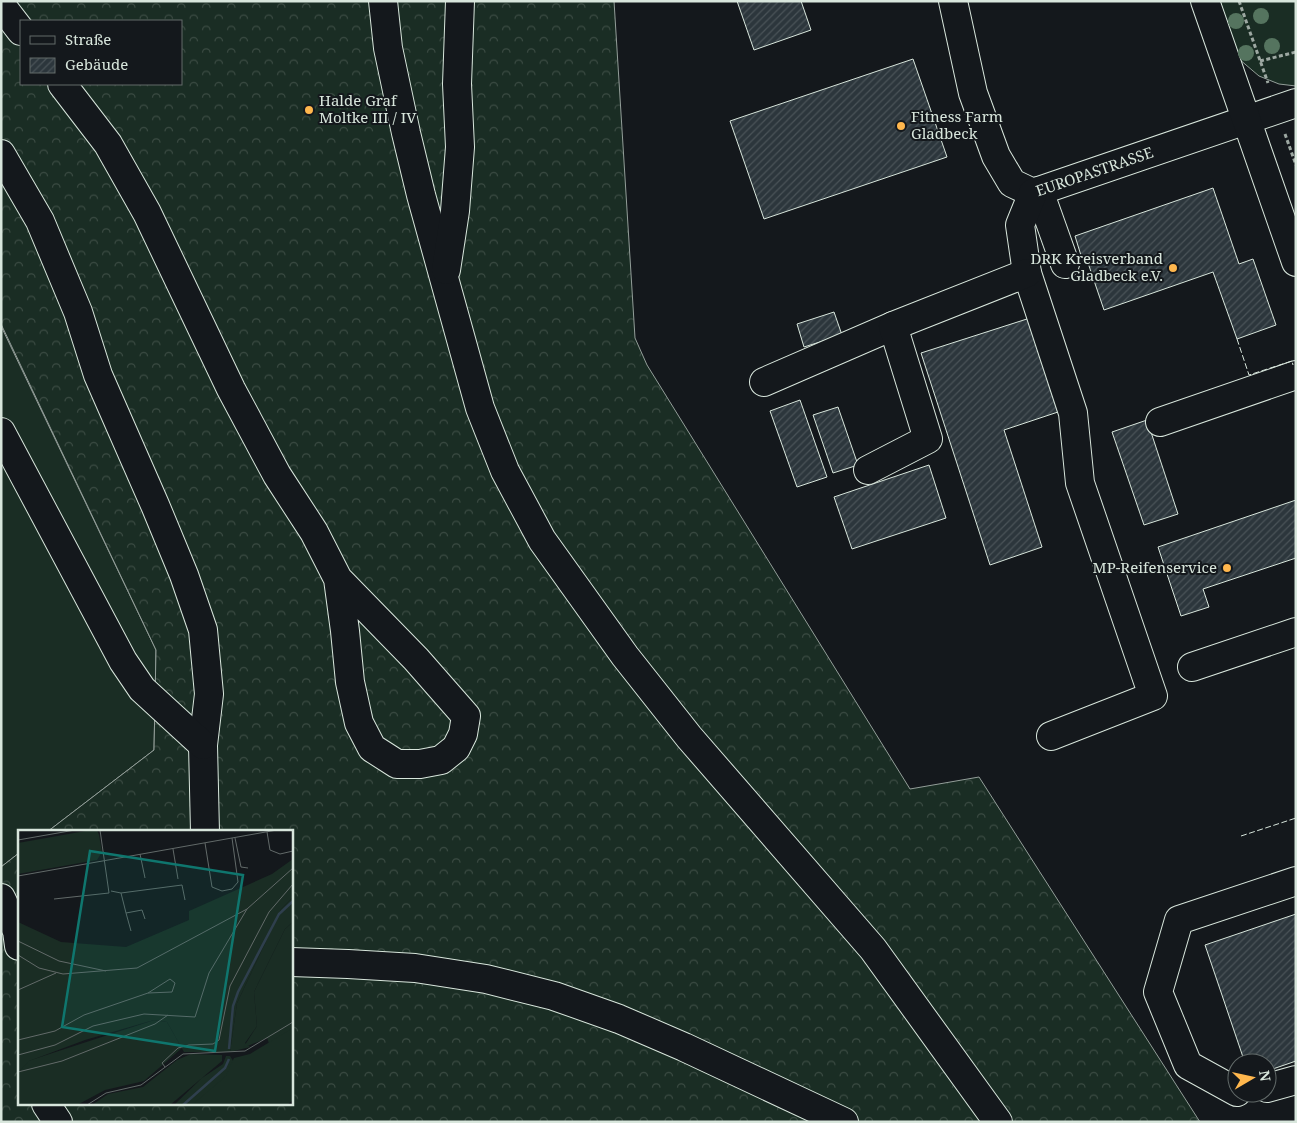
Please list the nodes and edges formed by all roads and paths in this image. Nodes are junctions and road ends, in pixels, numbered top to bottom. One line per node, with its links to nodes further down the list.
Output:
1 (383, 1): 17 (street)
2 (460, 1): 17 (street)
3 (953, 1): 13 (street, EUROPASTRASSE)
4 (1205, 1): 11 (street)
5 (1, 5): 6 (street)
6 (20, 29)
7 (1296, 52): 8 (path)
8 (1260, 61)
9 (63, 85): 24 (street)
10 (1296, 103): 11 (street, EUROPASTRASSE)
11 (1247, 120): 13 (street, EUROPASTRASSE); 14 (street)
12 (1, 154): 28 (street)
13 (1036, 192): 15 (street); 16 (street)
14 (1296, 262)
15 (1065, 264)
16 (1027, 273): 18 (street); 27 (street)
17 (445, 282): 40 (street)
18 (892, 326): 20 (street); 23 (street)
19 (1296, 376): 21 (street)
20 (764, 382)
21 (1160, 422)
22 (1, 432): 28 (street)
23 (868, 470)
24 (338, 579): 24 (street)
25 (1296, 632): 26 (street)
26 (1192, 667)
27 (1051, 736)
28 (202, 745): 29 (street)
29 (205, 830)
30 (1296, 881): 36 (street)
31 (1, 898): 32 (street)
32 (18, 938)
33 (292, 962): 39 (street)
34 (1296, 1080): 35 (street)
35 (1277, 1085)
36 (1227, 1087)
37 (47, 1106): 38 (street)
38 (58, 1122)
39 (844, 1122)
40 (998, 1122)

